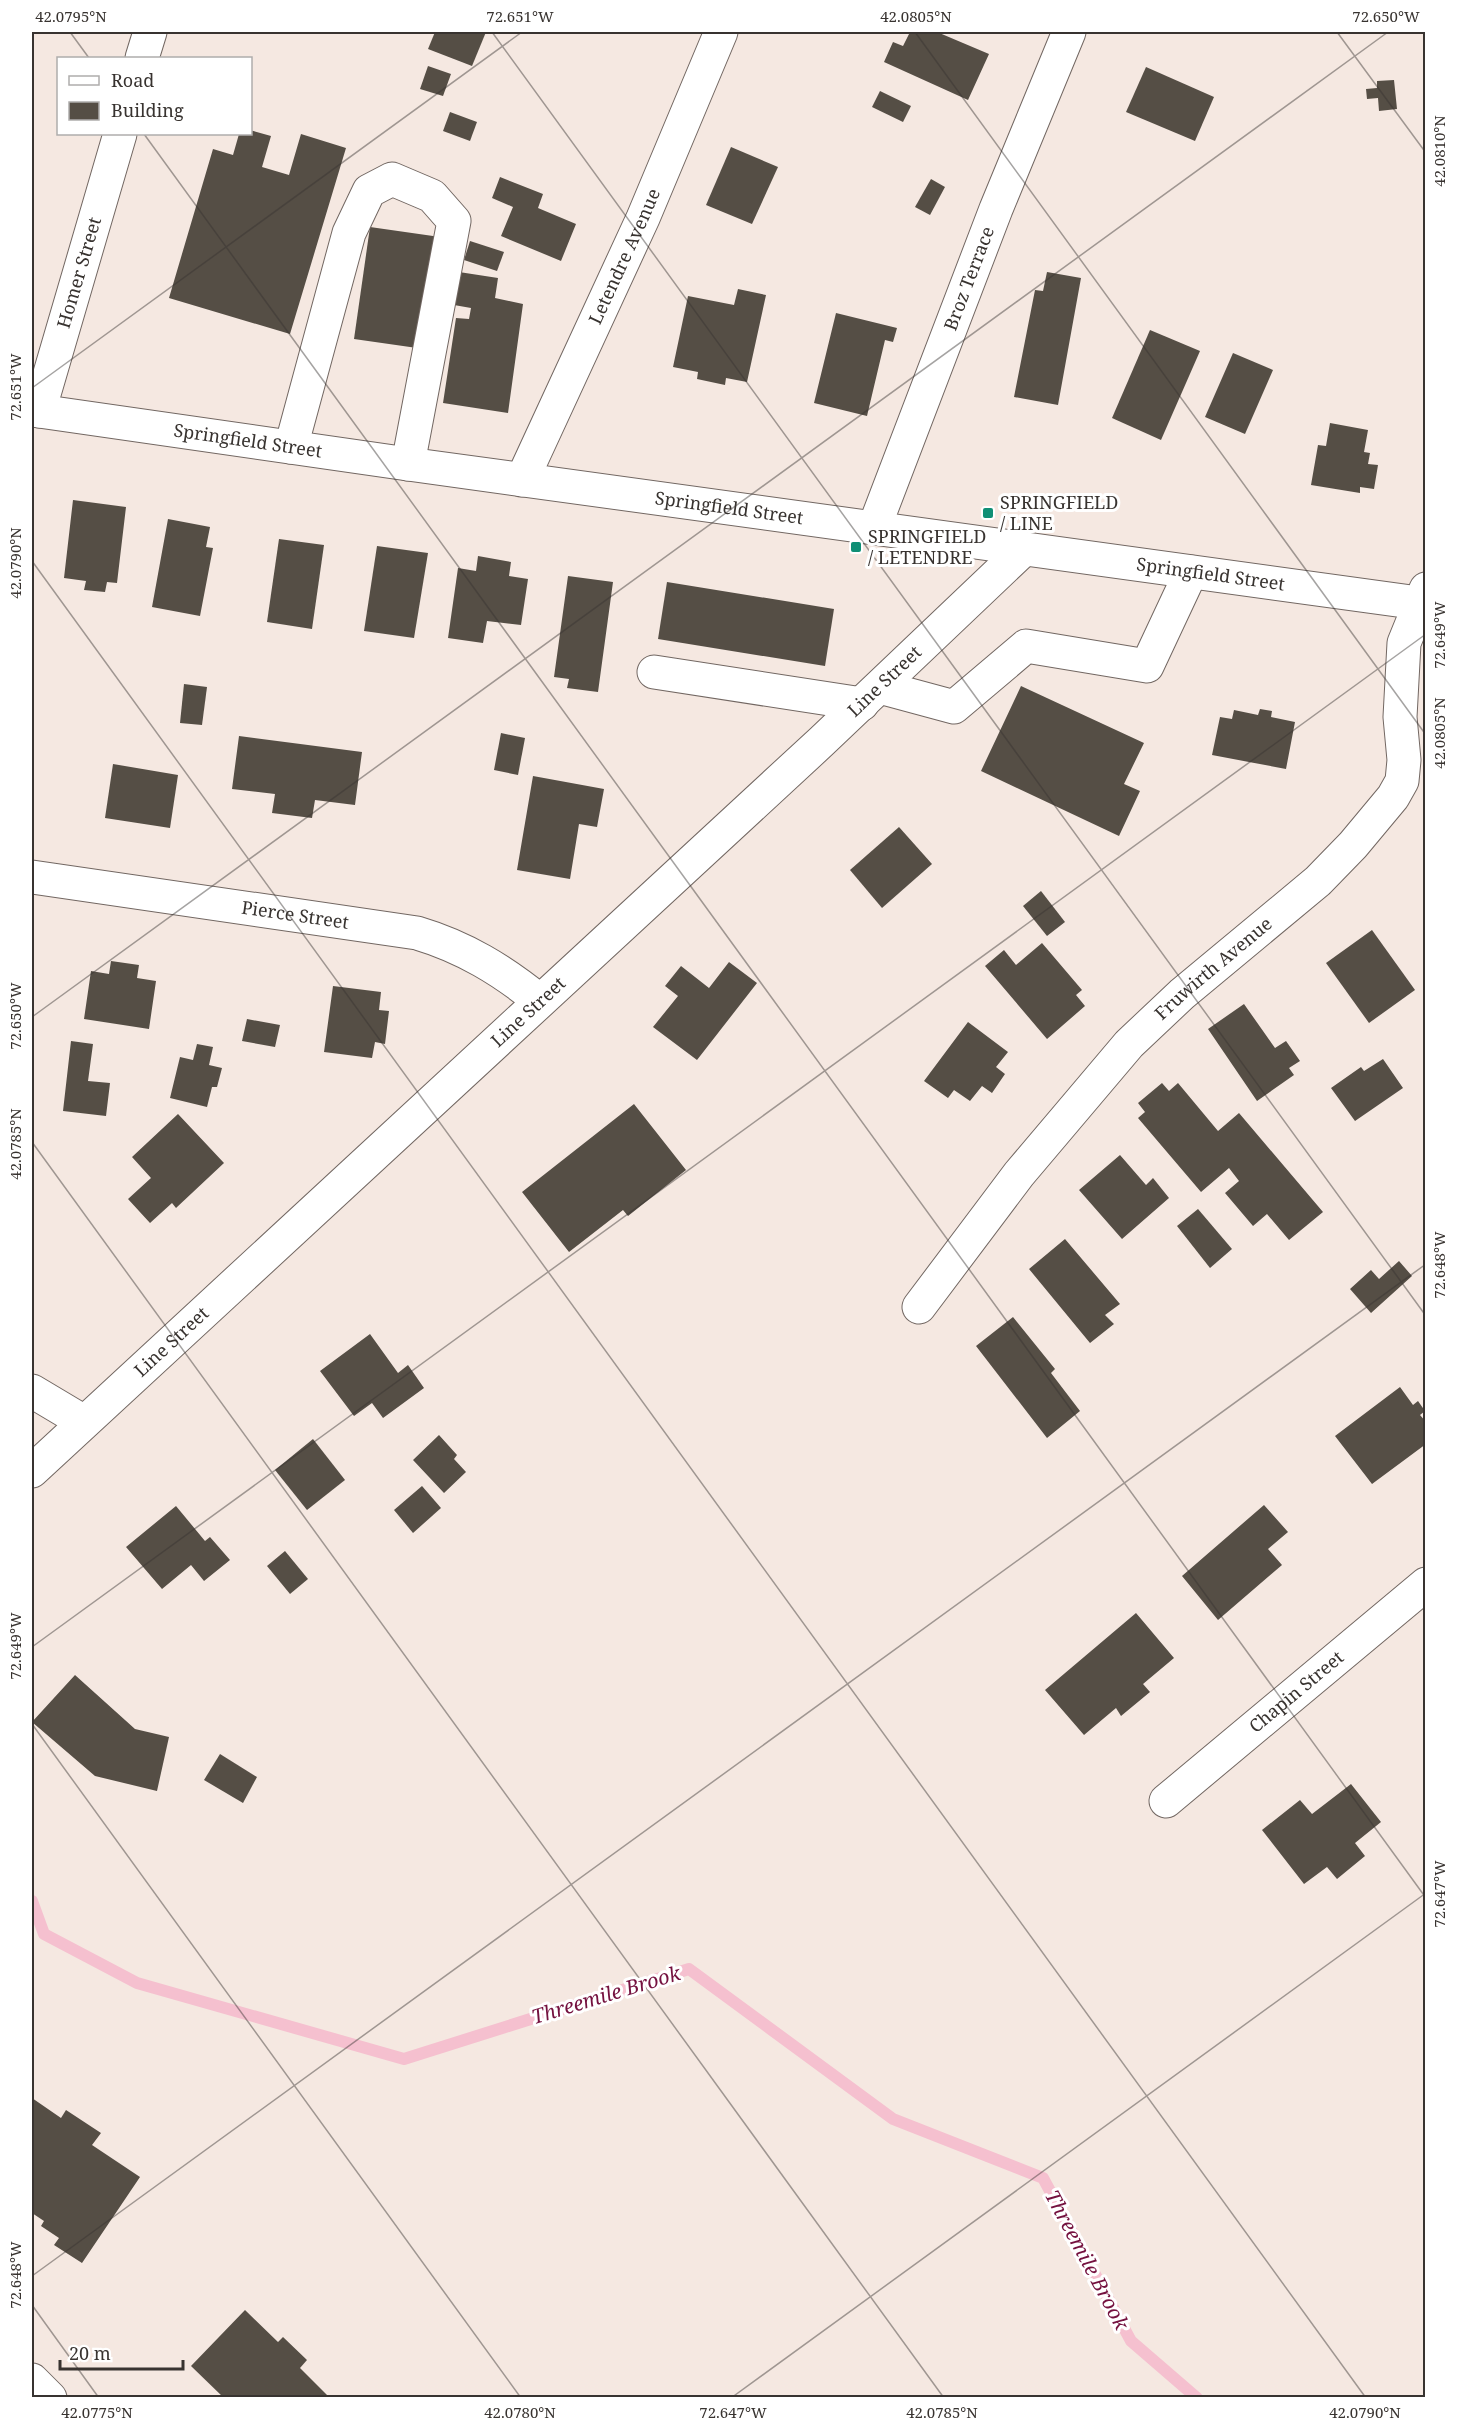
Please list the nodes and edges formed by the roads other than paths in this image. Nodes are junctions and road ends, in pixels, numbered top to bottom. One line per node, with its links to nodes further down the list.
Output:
1 (150, 32): 4 (street)
2 (722, 32): 9 (street, Letendre Avenue)
3 (1069, 32): 10 (street, Broz Terrace)
4 (142, 57)
5 (120, 135): 6 (street, Homer Street)
6 (35, 410): 7 (street, Springfield Street)
7 (291, 447): 8 (street, Springfield Street); 8 (street)
8 (408, 464): 9 (street, Springfield Street)
9 (522, 480): 10 (street, Springfield Street)
10 (874, 528): 11 (street, Springfield Street)
11 (1024, 549): 12 (street, Springfield Street); 15 (street, Line Street)
12 (1191, 572): 13 (street, Springfield Street); 15 (street)
13 (1423, 599): 18 (street, Fruwirth Avenue)
14 (654, 672): 15 (street)
15 (871, 695): 17 (street, Line Street)
16 (32, 878): 17 (street, Pierce Street)
17 (540, 1001): 20 (street, Line Street)
18 (919, 1307)
19 (32, 1391): 20 (street)
20 (84, 1422): 21 (street, Line Street)
21 (32, 1471)
22 (1425, 1584): 23 (street, Chapin Street)
23 (1166, 1801)
24 (32, 2380): 25 (street)
25 (50, 2397)

